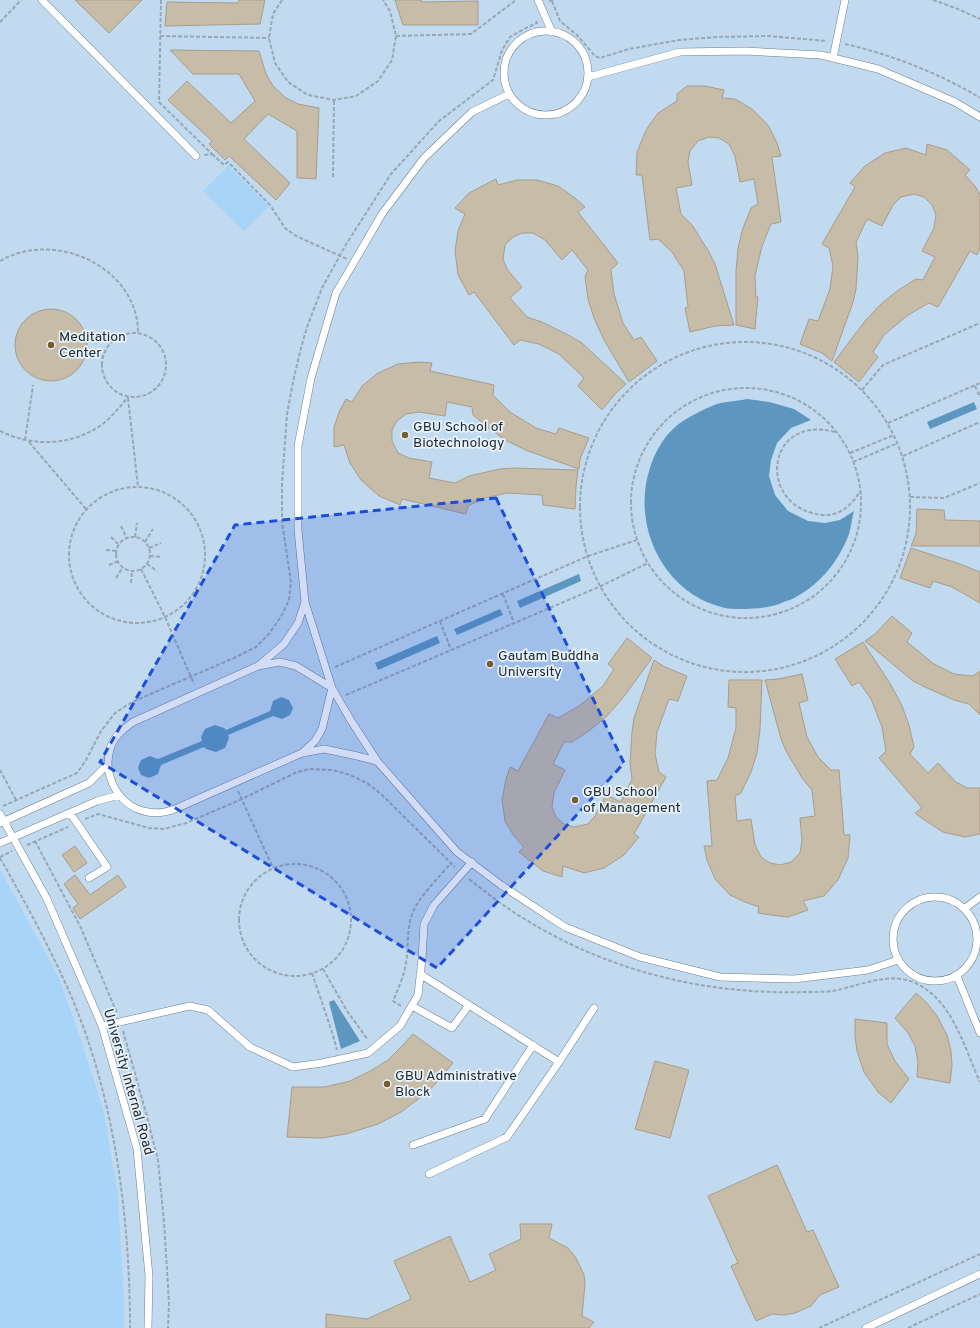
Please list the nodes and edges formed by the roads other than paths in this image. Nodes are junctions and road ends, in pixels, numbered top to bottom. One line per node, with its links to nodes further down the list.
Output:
1 (42, 0): 9 (lane)
2 (538, 0): 4 (lane)
3 (845, 0): 5 (lane)
4 (552, 32): 6 (lane); 7 (lane)
5 (833, 58): 6 (lane); 8 (lane)
6 (588, 77): 7 (lane)
7 (509, 94): 10 (lane)
8 (980, 117)
9 (196, 156)
10 (305, 602): 11 (lane); 12 (lane)
11 (258, 666): 12 (lane); 15 (lane)
12 (332, 688): 13 (lane); 14 (lane)
13 (302, 753): 14 (lane); 16 (lane)
14 (377, 761): 22 (lane)
15 (108, 764): 16 (lane); 19 (lane)
16 (119, 795): 17 (lane)
17 (70, 813): 20 (lane); 23 (lane)
18 (0, 814): 19 (lane, University Internal Road)
19 (2, 822): 20 (lane, University Internal Road)
20 (13, 837): 21 (lane); 32 (lane, University Internal Road)
21 (0, 843)
22 (472, 862): 26 (lane); 27 (lane)
23 (89, 878)
24 (980, 898): 25 (lane)
25 (964, 909): 26 (lane); 28 (lane)
26 (898, 960): 28 (lane)
27 (420, 974): 29 (lane); 30 (lane)
28 (956, 976): 33 (lane)
29 (469, 1005): 30 (lane); 34 (lane)
30 (412, 1006): 32 (lane)
31 (594, 1008): 35 (lane)
32 (102, 1026): 39 (lane, University Internal Road)
33 (980, 1033)
34 (532, 1045): 35 (lane); 36 (lane)
35 (559, 1062): 37 (lane)
36 (413, 1145)
37 (429, 1174)
38 (980, 1274): 40 (lane)
39 (148, 1328)
40 (866, 1328)

